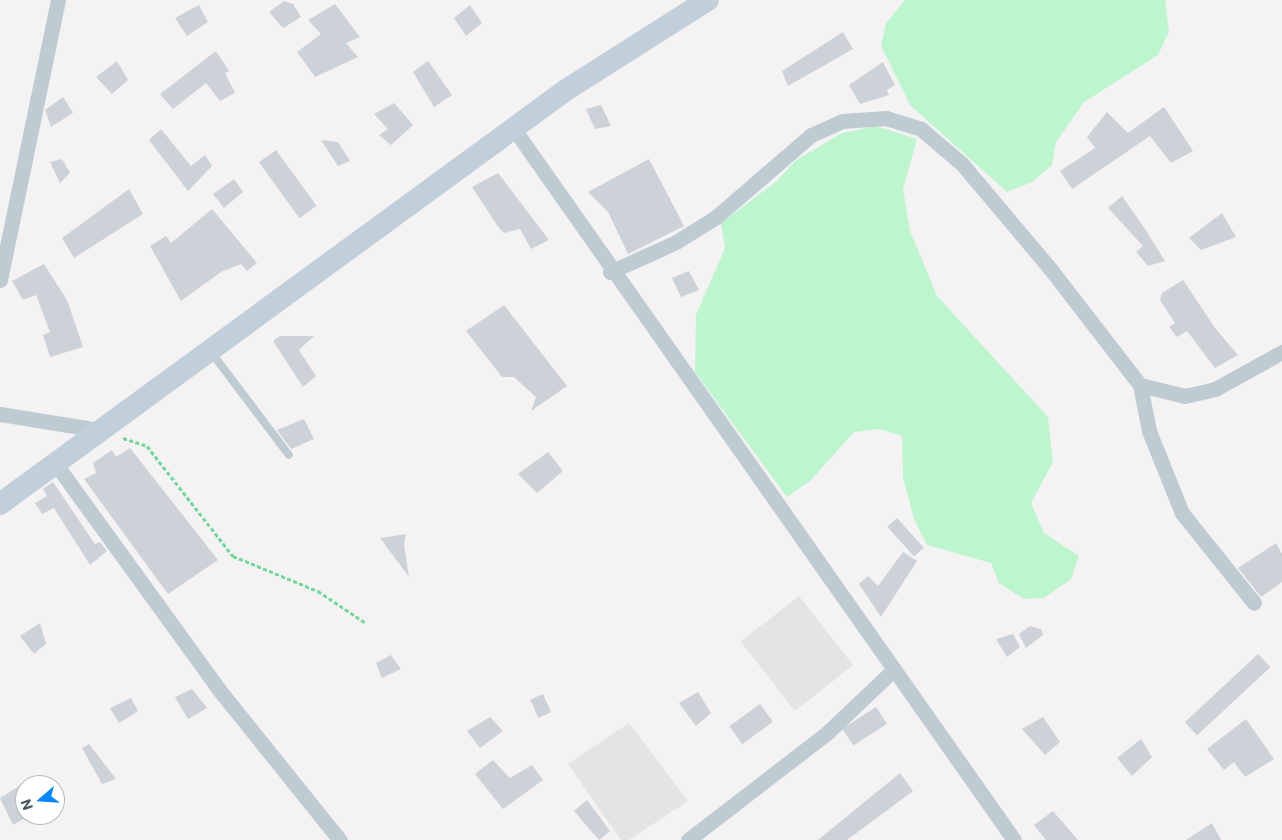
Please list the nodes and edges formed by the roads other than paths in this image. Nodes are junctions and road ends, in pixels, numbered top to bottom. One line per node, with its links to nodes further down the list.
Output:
1 (58, 0): 4 (street)
2 (708, 0): 3 (main road)
3 (514, 130): 5 (street); 7 (main road)
4 (3, 251): 6 (street)
5 (610, 272): 9 (street); 16 (street)
6 (0, 280)
7 (210, 351): 11 (main road); 12 (lane)
8 (1282, 352): 9 (street)
9 (1140, 385): 15 (street)
10 (0, 414): 11 (street)
11 (100, 430): 13 (main road)
12 (289, 455)
13 (55, 463): 14 (main road); 17 (street)
14 (0, 504)
15 (1254, 603)
16 (892, 671): 18 (street); 19 (street)
17 (340, 840)
18 (688, 840)
19 (1014, 840)

